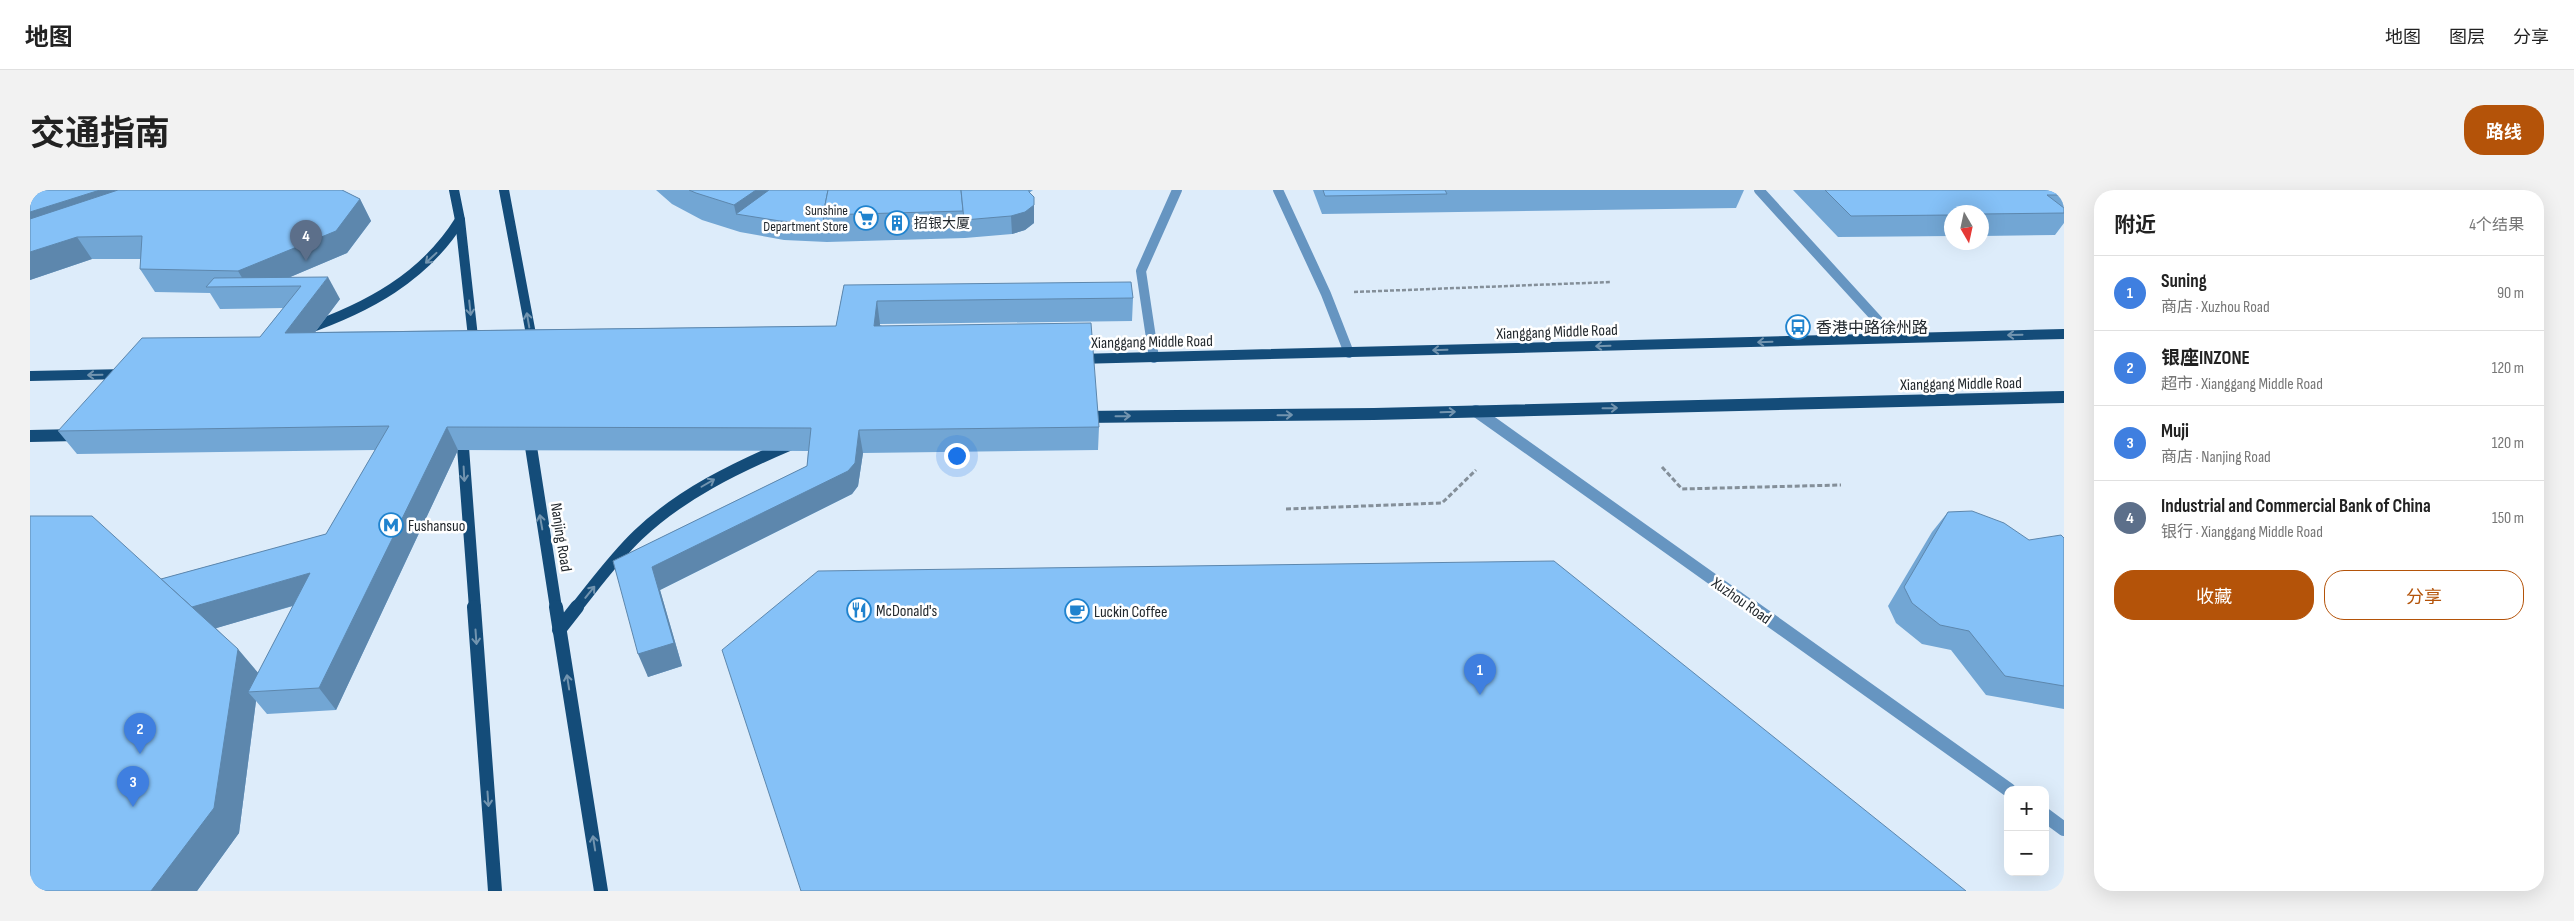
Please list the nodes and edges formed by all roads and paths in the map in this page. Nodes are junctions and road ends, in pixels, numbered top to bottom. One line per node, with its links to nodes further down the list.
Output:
1 (454, 190): 6 (main road)
2 (504, 190): 13 (main road, one-way to 2)
3 (1177, 190): 14 (street)
4 (1278, 190): 8 (street)
5 (1759, 190): 11 (street)
6 (460, 220): 9 (main road, one-way to 9); 16 (main road, one-way to 16)
7 (1611, 282): 8 (path)
8 (1326, 294): 12 (street)
9 (290, 334)
10 (2064, 334): 11 (main road, Xianggang Middle Road, one-way to 11)
11 (1894, 338): 12 (main road, Xianggang Middle Road, one-way to 12)
12 (1348, 353): 14 (main road, Xianggang Middle Road)
13 (535, 358)
14 (1154, 358): 15 (main road, Xianggang Middle Road)
15 (1065, 359)
16 (475, 360)
17 (135, 373): 18 (main road, one-way to 18)
18 (30, 376)
19 (2064, 397): 20 (main road, Xianggang Middle Road, one-way to 19)
20 (1476, 411): 21 (main road, Xianggang Middle Road, one-way to 20); 32 (street, Xuzhou Road)
21 (1075, 417)
22 (528, 424): 31 (main road, Nanjing Road, one-way to 22)
23 (461, 426): 35 (main road, one-way to 35)
24 (88, 435): 25 (main road)
25 (30, 436)
26 (798, 441): 31 (main road, one-way to 26)
27 (1662, 467): 29 (path)
28 (1476, 470): 30 (path)
29 (1841, 484)
30 (1286, 509)
31 (560, 630): 36 (main road, Nanjing Road, one-way to 31)
32 (2004, 786)
33 (2049, 819): 34 (street)
34 (2064, 829)
35 (495, 891)
36 (601, 891)

